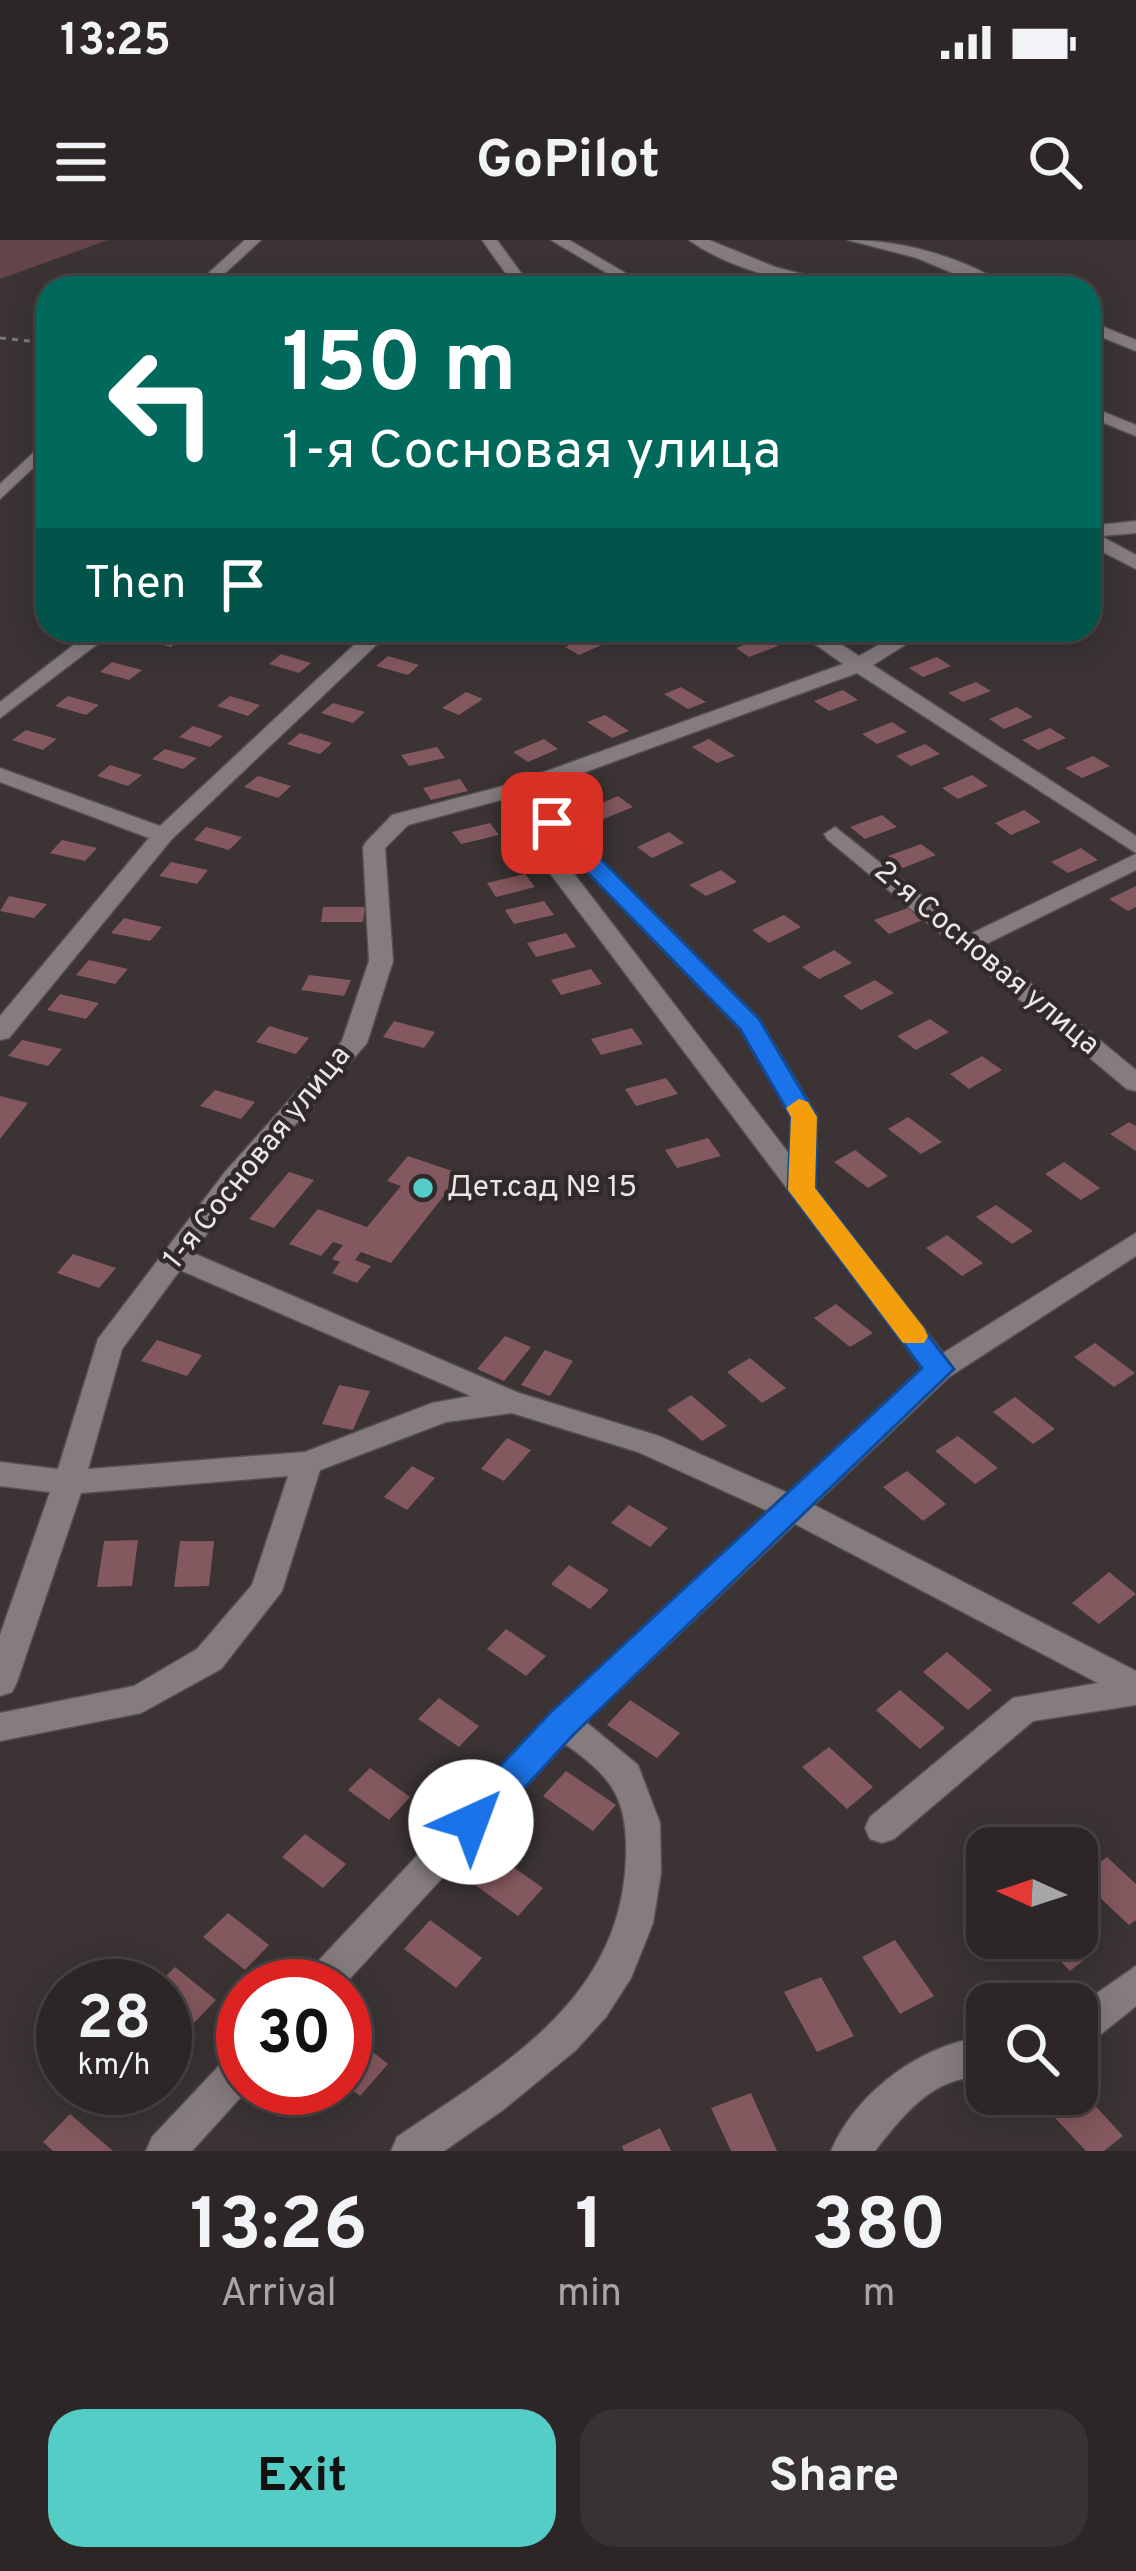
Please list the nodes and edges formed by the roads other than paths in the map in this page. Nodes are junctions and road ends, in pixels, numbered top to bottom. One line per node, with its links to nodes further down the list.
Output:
1 (254, 240): 6 (street)
2 (489, 240): 7 (street)
3 (558, 240): 8 (street)
4 (696, 240): 9 (street)
5 (855, 240): 10 (street)
6 (214, 276)
7 (515, 276)
8 (622, 276)
9 (796, 276)
10 (972, 276)
11 (1101, 331): 12 (street)
12 (1136, 346)
13 (1101, 416): 14 (street)
14 (1136, 431)
15 (36, 456): 16 (street)
16 (0, 494)
17 (1136, 527): 18 (street)
18 (1101, 533)
19 (1101, 542): 20 (street)
20 (1136, 563)
21 (87, 642): 26 (street)
22 (369, 642): 31 (street)
23 (824, 642): 25 (street)
24 (898, 642): 25 (street, 1-я Сосновая улица)
25 (859, 665): 29 (street, 1-я Сосновая улица); 32 (street)
26 (10, 691): 27 (street)
27 (0, 712)
28 (0, 775): 31 (street)
29 (520, 789): 37 (street); 37 (street); 39 (street, 1-я Сосновая улица)
30 (836, 834): 34 (street, 2-я Сосновая улица)
31 (164, 835): 35 (street)
32 (1136, 846)
33 (1136, 861): 34 (street)
34 (968, 944): 36 (street, 2-я Сосновая улица)
35 (0, 1032)
36 (1136, 1083)
37 (802, 1190): 40 (street)
38 (1136, 1243): 40 (street)
39 (175, 1256): 41 (street); 44 (street, 1-я Сосновая улица)
40 (939, 1369): 45 (street)
41 (512, 1402): 42 (street); 45 (street)
42 (308, 1463): 44 (street); 49 (street)
43 (0, 1474): 44 (street)
44 (69, 1482): 46 (street, 1-я Сосновая улица)
45 (790, 1508): 47 (street); 48 (street)
46 (0, 1682)
47 (1136, 1689): 50 (street)
48 (562, 1724): 51 (street); 57 (street)
49 (0, 1727)
50 (882, 1828)
51 (344, 1959)
52 (1136, 1983): 53 (street)
53 (1098, 2013)
54 (966, 2056): 58 (street)
55 (216, 2097): 56 (street)
56 (166, 2151)
57 (411, 2151)
58 (851, 2151)

